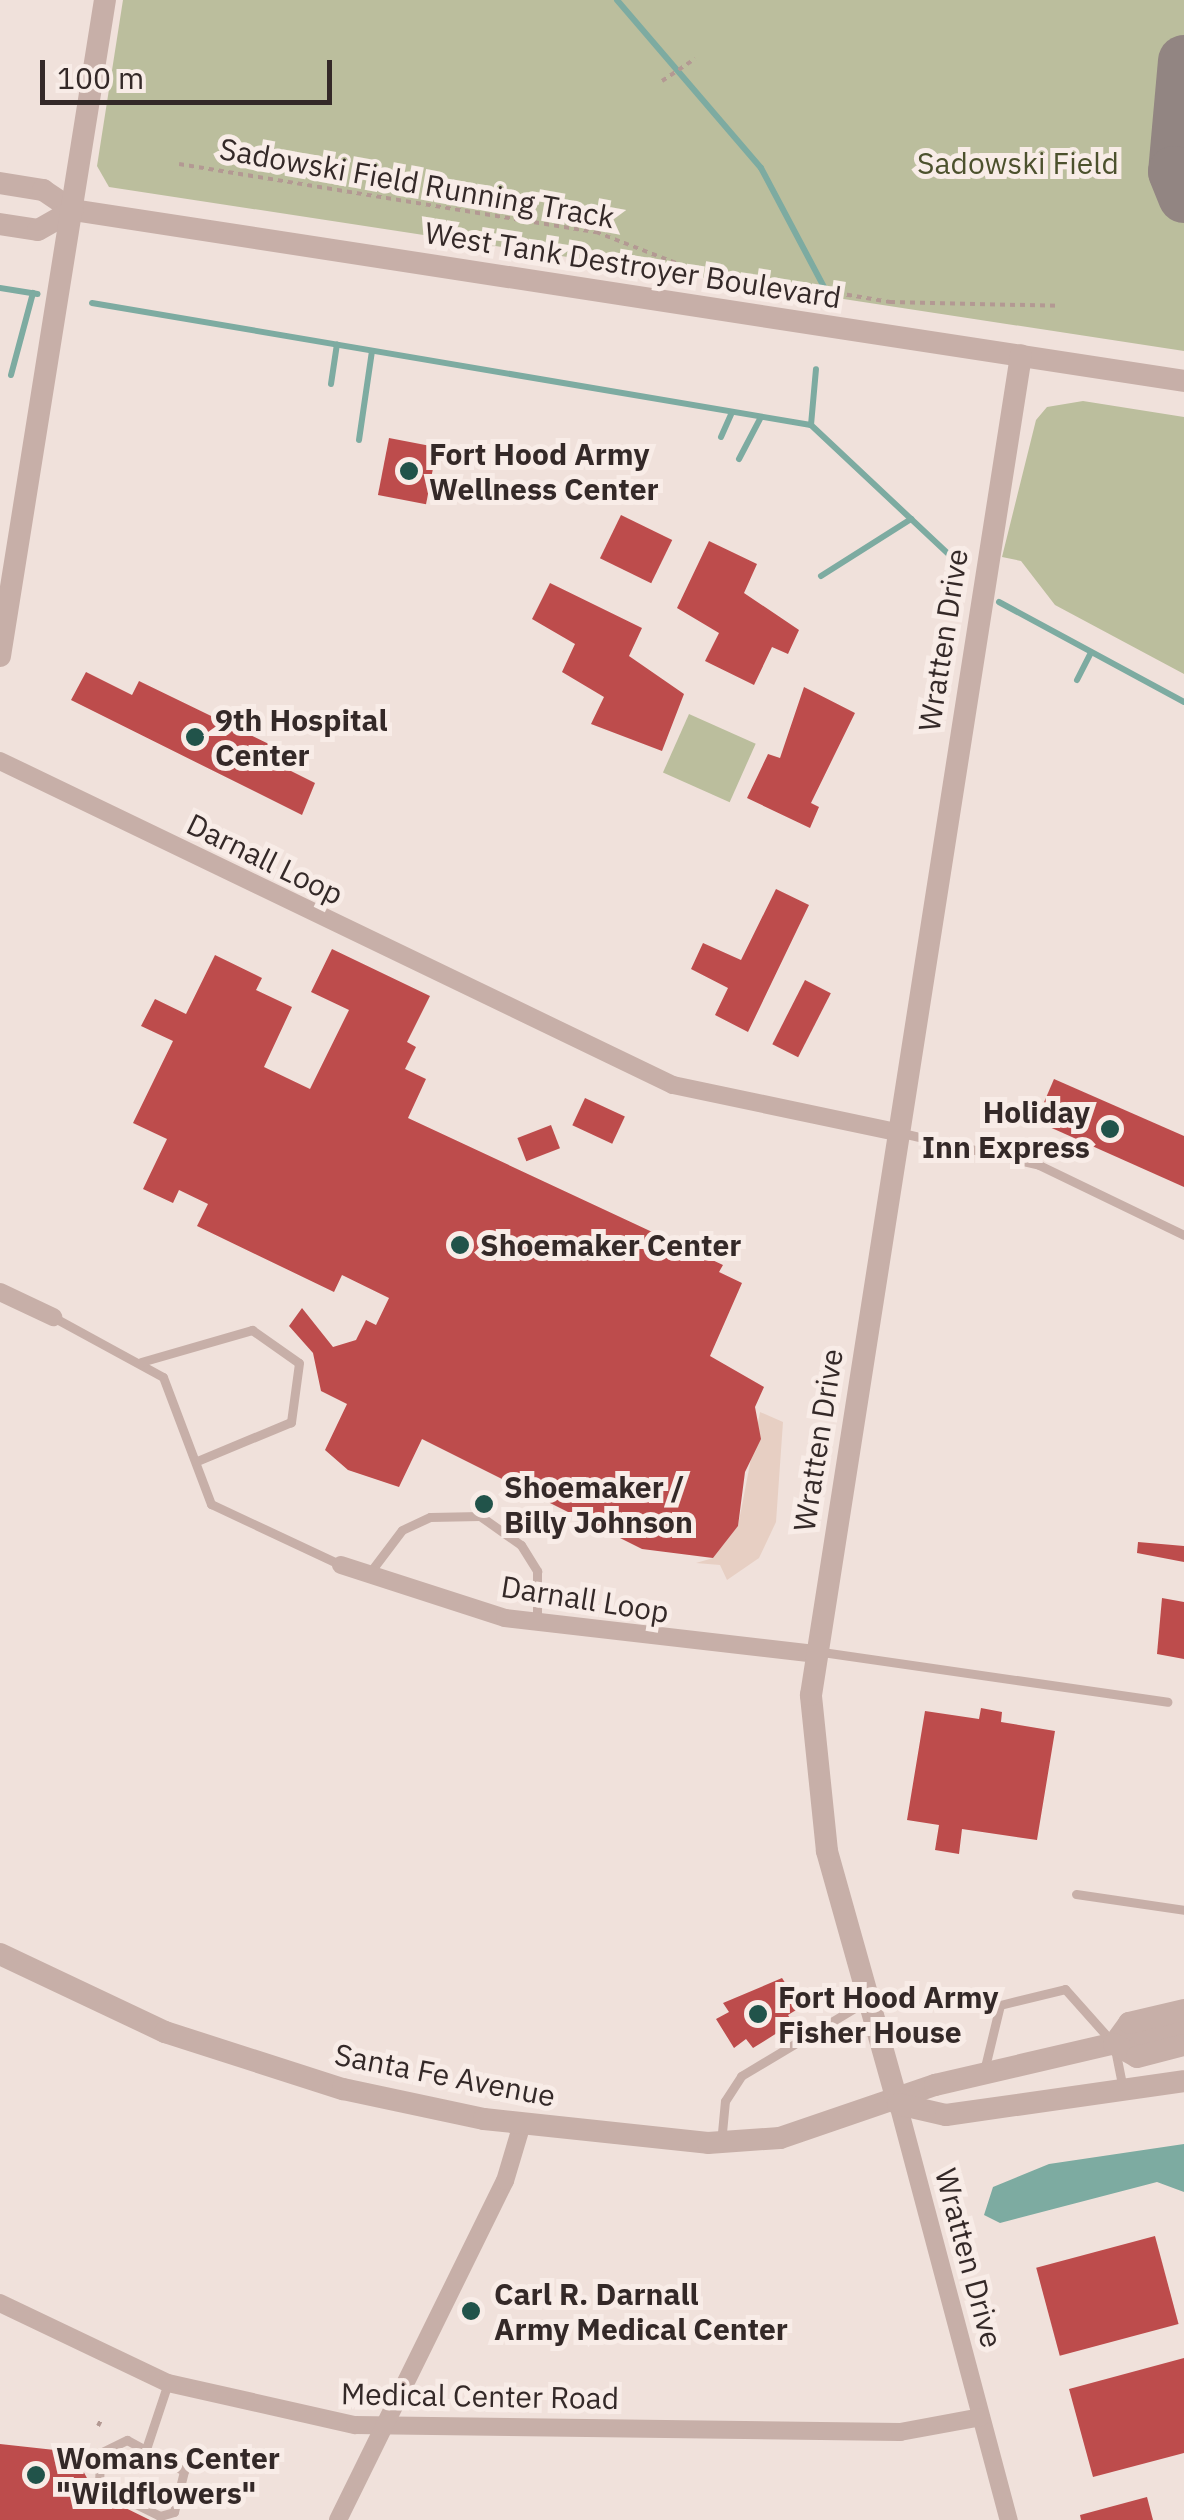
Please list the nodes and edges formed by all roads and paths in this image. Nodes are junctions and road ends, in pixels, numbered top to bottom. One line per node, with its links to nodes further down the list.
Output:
1 (105, 0): 6 (street)
2 (695, 59): 3 (path)
3 (662, 82)
4 (179, 164): 8 (path, Sadowski Field Running Track)
5 (0, 184): 6 (street, West Tank Destroyer Boulevard)
6 (73, 210): 7 (street); 9 (street, West Tank Destroyer Boulevard); 11 (street)
7 (0, 224)
8 (1060, 306)
9 (1021, 355): 10 (street, West Tank Destroyer Boulevard); 13 (street, Wratten Drive)
10 (1184, 381)
11 (0, 656)
12 (0, 760): 13 (street, Darnall Loop)
13 (896, 1132): 14 (lane, Darnall Loop); 22 (street, Wratten Drive)
14 (1184, 1235)
15 (0, 1292): 16 (street, Darnall Loop)
16 (53, 1318): 17 (lane, Darnall Loop)
17 (140, 1362): 18 (lane, Darnall Loop); 18 (lane)
18 (197, 1461): 19 (lane, Darnall Loop)
19 (341, 1566): 20 (street, Darnall Loop)
20 (368, 1575): 21 (street, Darnall Loop); 21 (lane)
21 (537, 1622): 22 (street, Darnall Loop)
22 (815, 1654): 23 (lane, Darnall Loop); 27 (street, Wratten Drive)
23 (1167, 1702)
24 (1076, 1894): 25 (lane)
25 (1184, 1910)
26 (0, 1954): 36 (street, Santa Fe Avenue)
27 (870, 1998): 35 (street, Wratten Drive); 37 (lane)
28 (1184, 2010): 30 (street)
29 (1184, 2027): 30 (street, Santa Fe Avenue)
30 (1114, 2044): 31 (street); 32 (street, Santa Fe Avenue); 32 (lane); 34 (lane)
31 (1184, 2045)
32 (984, 2073): 35 (street, Santa Fe Avenue)
33 (1184, 2081): 34 (street)
34 (1125, 2096): 35 (street)
35 (898, 2104): 37 (street, Santa Fe Avenue); 40 (street, Wratten Drive)
36 (522, 2124): 37 (street, Santa Fe Avenue); 43 (street)
37 (721, 2144)
38 (0, 2303): 39 (street, Medical Center Road)
39 (168, 2384): 43 (street, Medical Center Road); 44 (lane)
40 (981, 2417): 43 (street, Medical Center Road); 46 (street, Wratten Drive)
41 (102, 2418): 42 (path)
42 (98, 2426)
43 (384, 2428): 45 (street)
44 (146, 2449): 44 (lane)
45 (338, 2520)
46 (1009, 2520)

